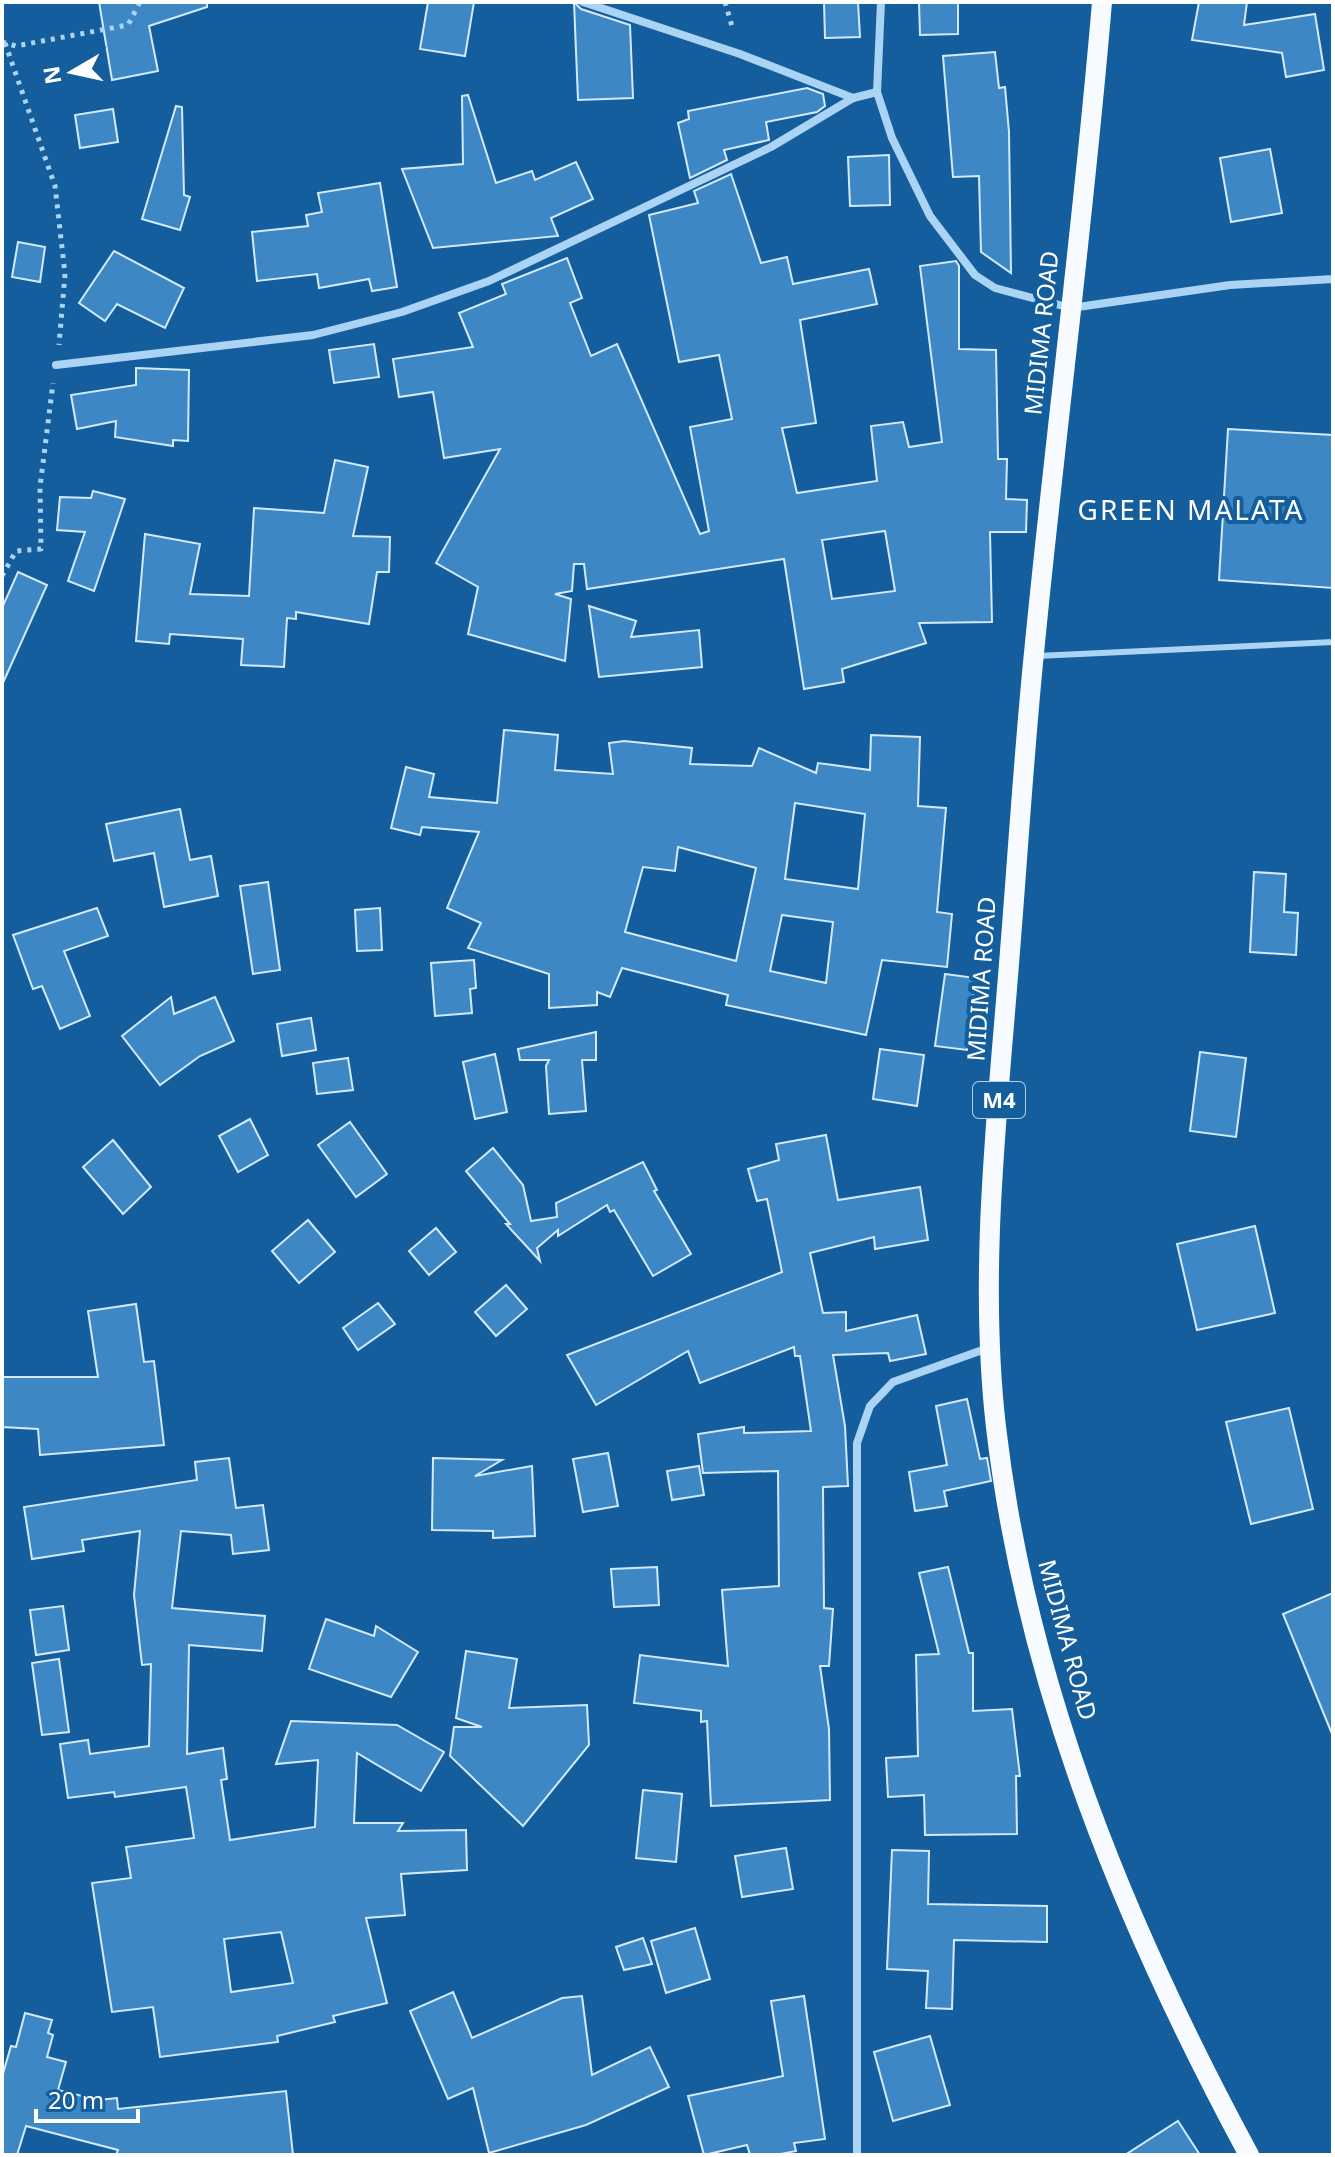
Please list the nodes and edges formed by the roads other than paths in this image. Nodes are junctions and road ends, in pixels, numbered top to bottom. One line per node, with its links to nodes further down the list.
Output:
1 (583, 2): 5 (street)
2 (881, 2): 4 (street)
3 (1102, 2): 7 (main road, MIDIMA ROAD / M4)
4 (877, 92): 5 (street); 7 (street)
5 (853, 98): 8 (street)
6 (1333, 279): 7 (street)
7 (1071, 308): 10 (main road, MIDIMA ROAD / M4)
8 (56, 365)
9 (1333, 642): 10 (lane)
10 (1033, 656): 11 (main road, MIDIMA ROAD / M4)
11 (989, 1348): 12 (street); 13 (main road, MIDIMA ROAD / M4)
12 (857, 2155)
13 (1249, 2155)

